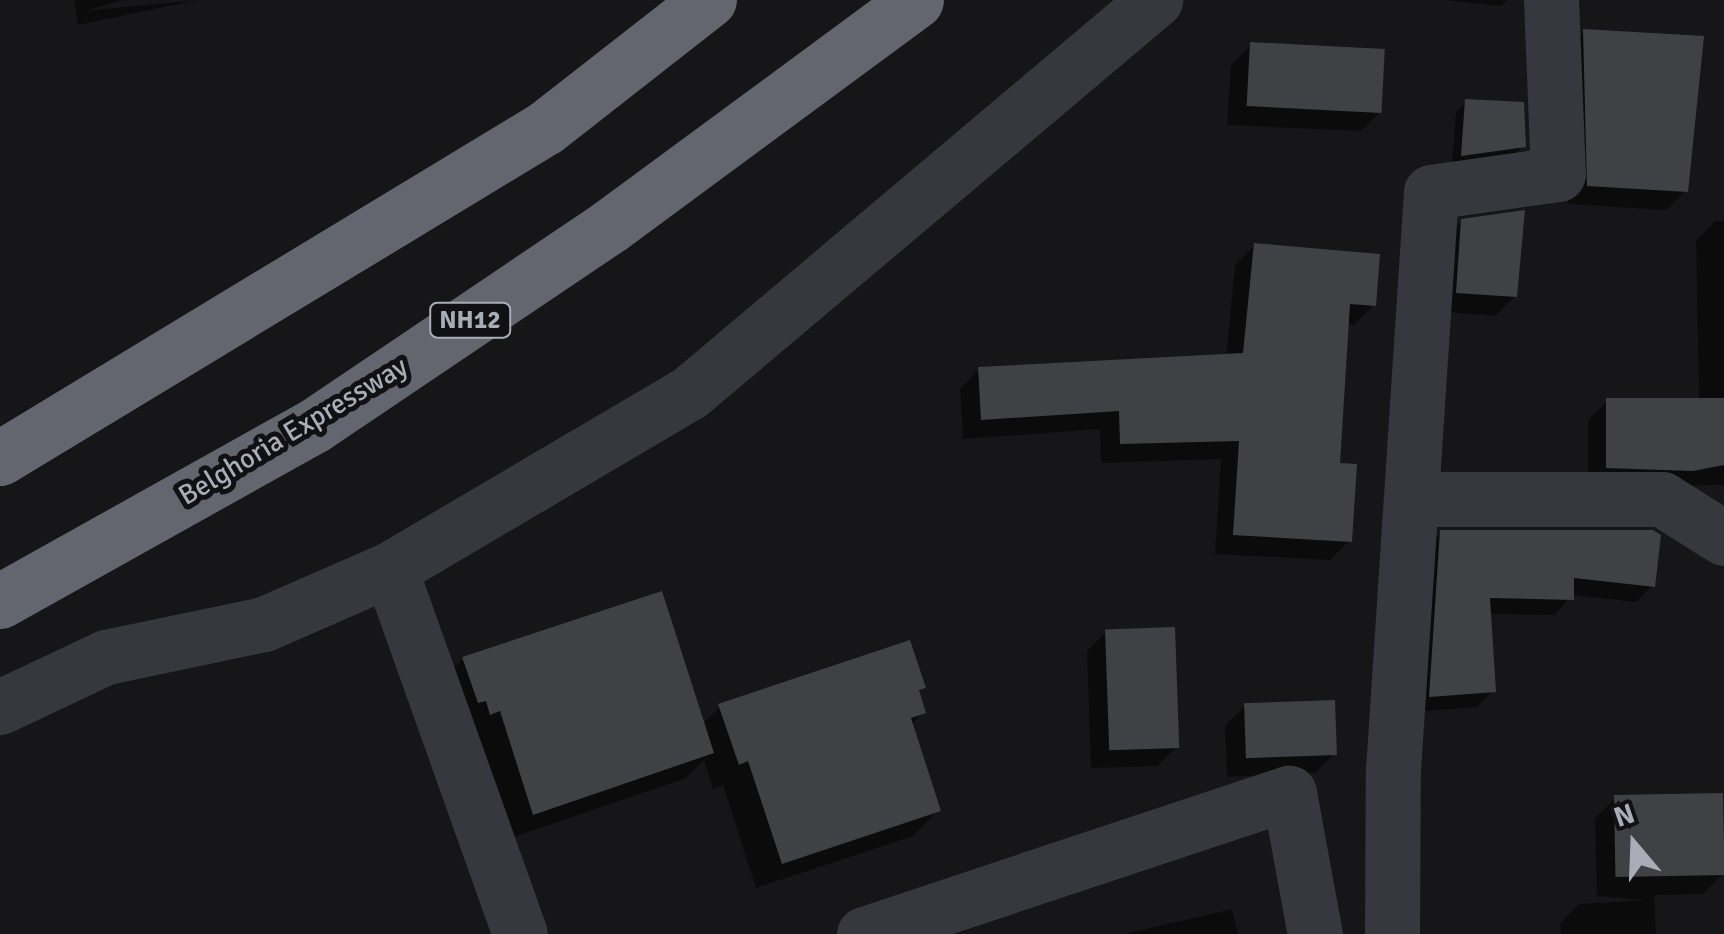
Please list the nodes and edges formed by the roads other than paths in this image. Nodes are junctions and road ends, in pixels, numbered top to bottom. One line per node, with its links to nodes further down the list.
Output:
1 (709, 0): 5 (highway)
2 (916, 0): 9 (highway, Belghoria Expressway / NH12)
3 (1155, 0): 8 (street)
4 (1551, 0): 6 (street)
5 (0, 458)
6 (1411, 498): 7 (street); 15 (street)
7 (1724, 538)
8 (390, 570): 10 (street); 12 (street)
9 (0, 601)
10 (0, 707)
11 (960, 919): 13 (street); 14 (street)
12 (520, 934)
13 (864, 934)
14 (1315, 934)
15 (1392, 934)

